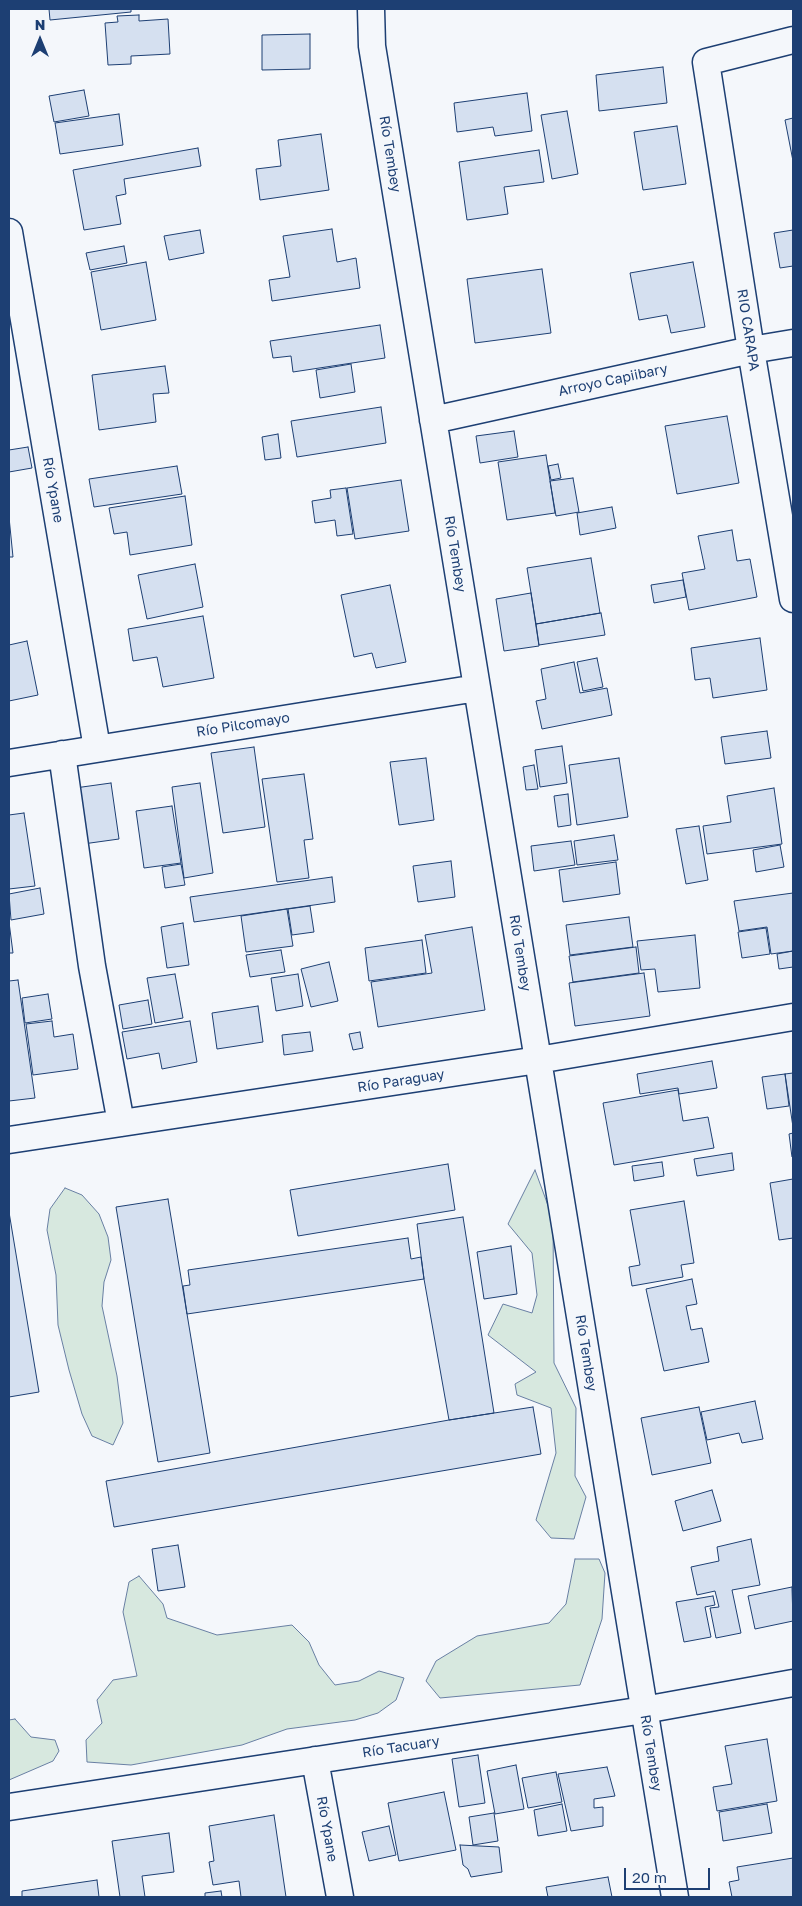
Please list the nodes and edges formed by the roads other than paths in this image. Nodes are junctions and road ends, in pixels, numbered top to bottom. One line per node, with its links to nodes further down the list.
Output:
1 (371, 9): 6 (street, Río Tembey)
2 (793, 40): 5 (street, RIO CARAPA)
3 (9, 232): 9 (street, Río Ypane)
4 (793, 343): 5 (street, Arroyo Capiibary)
5 (751, 350): 6 (street, Arroyo Capiibary); 7 (street, RIO CARAPA)
6 (433, 420): 8 (street, Río Tembey)
7 (793, 599)
8 (477, 688): 9 (street, Río Pilcomayo); 13 (street, Río Tembey)
9 (97, 748): 10 (street, Río Pilcomayo)
10 (62, 754): 11 (street, Río Pilcomayo); 14 (street)
11 (9, 763)
12 (793, 1017): 13 (street, Río Paraguay)
13 (538, 1060): 14 (street, Río Paraguay); 17 (street, Río Tembey)
14 (121, 1123): 15 (street, Río Paraguay)
15 (9, 1140)
16 (793, 1683): 17 (street, Río Tacuary)
17 (644, 1710): 18 (street, Río Tacuary); 21 (street, Río Tembey)
18 (315, 1760): 19 (street, Río Tacuary); 20 (street, Río Ypane)
19 (9, 1807)
20 (340, 1897)
21 (675, 1897)

